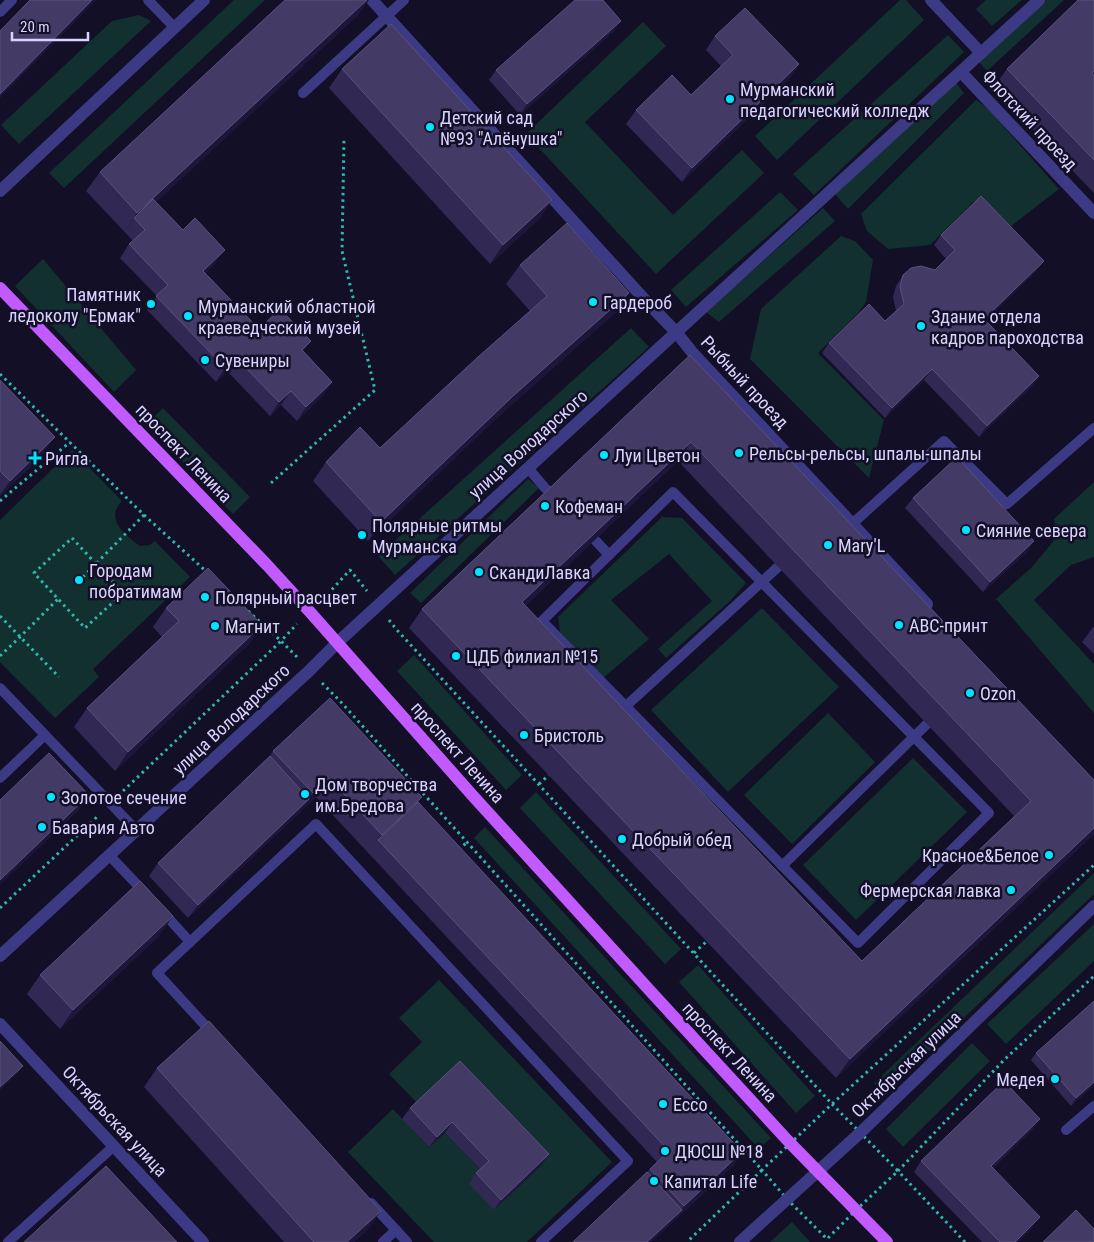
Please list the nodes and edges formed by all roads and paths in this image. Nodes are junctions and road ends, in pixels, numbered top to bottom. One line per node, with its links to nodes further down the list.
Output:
1 (12, 0): 8 (lane)
2 (148, 0): 10 (lane)
3 (204, 0): 10 (street)
4 (372, 0): 9 (street, Рыбный проезд)
5 (404, 0): 9 (lane)
6 (930, 0): 11 (street, Флотский проезд)
7 (1039, 0): 11 (street, улица Володарского)
8 (0, 12)
9 (386, 16): 13 (lane); 18 (street, Рыбный проезд)
10 (174, 27): 15 (street)
11 (981, 54): 12 (street, улица Володарского)
12 (961, 72): 16 (street, Флотский проезд); 18 (street, улица Володарского)
13 (303, 93)
14 (344, 137): 23 (path)
15 (0, 191)
16 (1094, 214)
17 (0, 288): 38 (main road, проспект Ленина)
18 (676, 332): 22 (street, улица Володарского); 27 (street, Рыбный проезд)
19 (0, 374): 21 (path)
20 (1094, 428): 27 (lane)
21 (70, 442): 25 (path); 26 (path)
22 (528, 468): 24 (lane); 36 (street, улица Володарского)
23 (271, 483)
24 (551, 493)
25 (0, 501)
26 (144, 515): 30 (path); 32 (path)
27 (852, 524): 40 (street, Рыбный проезд)
28 (594, 540): 29 (lane)
29 (609, 555): 34 (lane); 48 (lane)
30 (96, 564): 33 (path); 35 (path); 35 (path)
31 (778, 567): 34 (lane)
32 (209, 574)
33 (82, 578)
34 (762, 582): 48 (lane); 51 (lane)
35 (58, 599): 41 (path)
36 (378, 605): 38 (path); 43 (street, улица Володарского); 54 (path)
37 (245, 607): 42 (path)
38 (310, 612): 42 (path); 43 (main road, проспект Ленина)
39 (0, 616): 41 (path)
40 (938, 616)
41 (20, 637): 44 (path); 46 (path)
42 (281, 641): 45 (path); 55 (path)
43 (338, 642): 45 (street, улица Володарского); 76 (main road, проспект Ленина)
44 (0, 656)
45 (309, 670): 56 (street, улица Володарского); 57 (path)
46 (59, 677)
47 (0, 688): 50 (lane)
48 (626, 706): 61 (lane)
49 (927, 724): 51 (lane)
50 (45, 735): 53 (lane); 55 (lane)
51 (913, 736): 61 (lane); 61 (lane)
52 (549, 775): 54 (path)
53 (0, 778)
54 (539, 784): 66 (path)
55 (110, 804): 56 (lane); 63 (path)
56 (136, 830): 59 (street, улица Володарского)
57 (467, 842): 58 (path); 69 (path)
58 (455, 854)
59 (109, 855): 65 (lane); 67 (street, улица Володарского)
60 (1094, 865): 66 (path)
61 (782, 866)
62 (1094, 906): 76 (street, Октябрьская улица)
63 (0, 908)
64 (707, 941): 66 (path)
65 (190, 942): 72 (lane); 84 (lane)
66 (694, 953)
67 (0, 956)
68 (1094, 976): 89 (path)
69 (625, 1018): 70 (path); 85 (path)
70 (620, 1023)
71 (0, 1024): 75 (street, Октябрьская улица)
72 (223, 1044)
73 (1094, 1106): 74 (lane)
74 (1066, 1130)
75 (114, 1146): 80 (lane); 81 (street, Октябрьская улица)
76 (819, 1172): 86 (street, Октябрьская улица); 88 (main road, проспект Ленина)
77 (363, 1194): 78 (lane)
78 (396, 1230): 82 (lane); 83 (lane)
79 (827, 1238): 87 (path)
80 (8, 1242)
81 (203, 1242)
82 (383, 1242)
83 (407, 1242)
84 (540, 1242)
85 (687, 1242)
86 (740, 1242)
87 (830, 1242)
88 (887, 1242)
89 (965, 1242)

